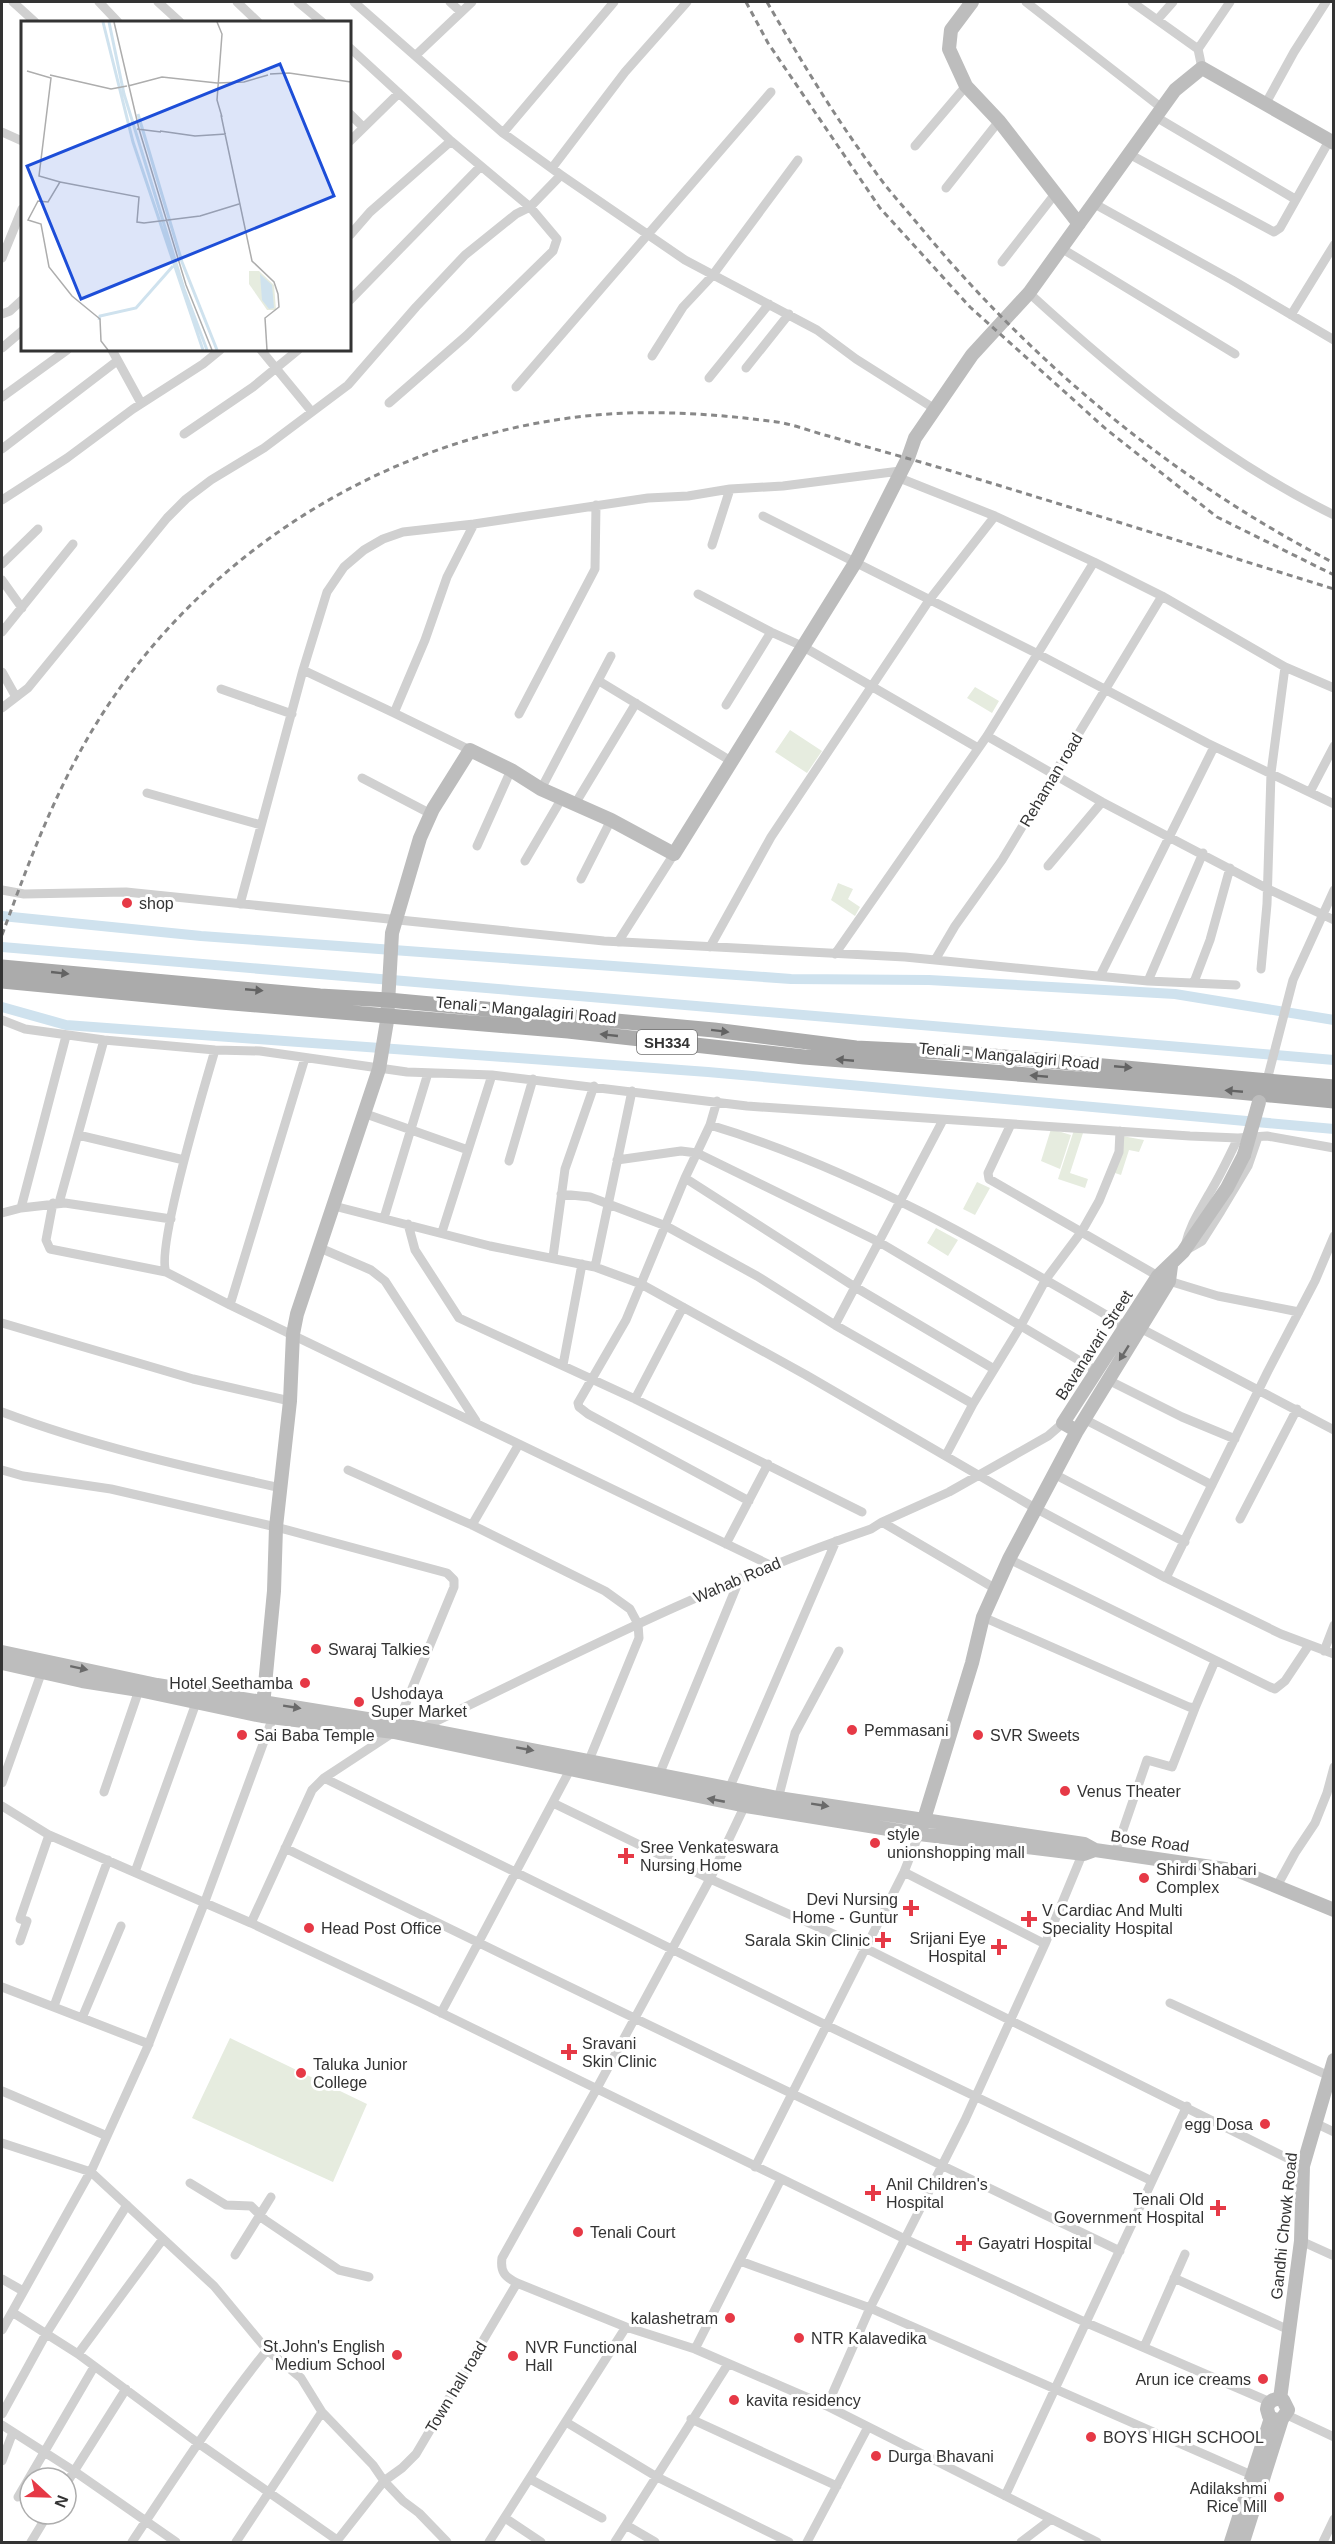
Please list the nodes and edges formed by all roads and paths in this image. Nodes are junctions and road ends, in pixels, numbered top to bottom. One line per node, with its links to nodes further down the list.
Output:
1 (13, 2): 19 (street)
2 (99, 2): 20 (street)
3 (158, 2): 21 (street)
4 (237, 2): 22 (street)
5 (298, 2): 23 (street)
6 (354, 2): 26 (street)
7 (450, 2): 17 (street)
8 (472, 2): 17 (street)
9 (614, 2): 37 (street)
10 (687, 2): 46 (street)
11 (972, 2): 28 (main road)
12 (1026, 2): 32 (street)
13 (1132, 2): 18 (street)
14 (1173, 2): 18 (street)
15 (1230, 2): 25 (street)
16 (1326, 2): 31 (street)
17 (461, 12): 26 (street)
18 (1157, 20): 25 (street)
19 (34, 21)
20 (117, 21)
21 (179, 21)
22 (257, 21)
23 (320, 21)
24 (351, 49): 30 (street)
25 (1198, 49): 27 (street)
26 (415, 56): 37 (street)
27 (1202, 68): 31 (main road); 32 (main road)
28 (966, 86): 34 (main road); 42 (street)
29 (771, 92): 56 (street)
30 (399, 93): 35 (street); 40 (street)
31 (1266, 103): 41 (main road)
32 (1159, 113): 43 (main road); 50 (street)
33 (351, 115): 35 (street)
34 (999, 121): 48 (street); 49 (main road)
35 (363, 127): 38 (street)
36 (2, 132): 39 (street)
37 (503, 133): 46 (street)
38 (351, 140)
39 (21, 141)
40 (451, 141): 45 (street); 55 (street)
41 (1331, 142): 50 (street)
42 (915, 146)
43 (1129, 154): 50 (street); 51 (main road)
44 (798, 160): 61 (street)
45 (481, 166): 52 (street); 63 (street)
46 (552, 168): 47 (street)
47 (561, 175): 52 (street); 56 (street)
48 (946, 188)
49 (1055, 194): 54 (main road); 60 (street)
50 (1295, 199)
51 (1093, 203): 54 (main road); 68 (street)
52 (530, 207): 86 (street); 88 (street)
53 (21, 211): 59 (street)
54 (1079, 224): 58 (main road)
55 (351, 234)
56 (647, 235): 61 (street); 83 (street)
57 (1334, 245): 68 (street)
58 (1061, 248): 62 (main road); 77 (street)
59 (2, 258)
60 (1002, 262)
61 (712, 276): 65 (street); 78 (street)
62 (1029, 293): 87 (main road); 95 (street)
63 (351, 299)
64 (21, 301): 66 (street)
65 (769, 304): 67 (street); 82 (street)
66 (2, 314)
67 (789, 314): 81 (street); 87 (street)
68 (1291, 315): 70 (street)
69 (21, 332): 71 (street)
70 (1334, 340)
71 (2, 348)
72 (66, 351): 84 (street)
73 (112, 351): 79 (street)
74 (219, 351): 85 (street)
75 (262, 351): 80 (street)
76 (297, 351): 80 (street)
77 (1235, 354)
78 (652, 356)
79 (117, 361): 85 (street); 90 (street)
80 (276, 368): 88 (street); 89 (street)
81 (746, 368)
82 (709, 378)
83 (516, 387)
84 (2, 397)
85 (141, 403): 93 (street)
86 (389, 404)
87 (935, 409): 91 (main road)
88 (312, 412): 123 (street)
89 (184, 434)
90 (2, 448)
91 (899, 474): 92 (street); 97 (street); 103 (main road)
92 (730, 489): 94 (street); 101 (street)
93 (3, 496)
94 (596, 505): 98 (street); 129 (street)
95 (1334, 515)
96 (763, 516): 103 (street)
97 (995, 516): 102 (street); 108 (street)
98 (474, 524): 116 (street); 127 (street)
99 (38, 529): 104 (street)
100 (73, 544): 109 (street)
101 (712, 545)
102 (1094, 562): 107 (street); 113 (street)
103 (855, 563): 108 (street); 112 (main road)
104 (2, 564)
105 (2, 580): 109 (street)
106 (698, 594): 111 (street)
107 (1162, 596): 115 (street); 122 (street, Rehaman road)
108 (930, 599): 113 (street); 119 (street)
109 (22, 608): 110 (street)
110 (2, 632)
111 (771, 632): 112 (street); 125 (street)
112 (802, 646): 119 (street); 135 (main road)
113 (1036, 653): 122 (street); 130 (street)
114 (611, 656): 118 (street)
115 (1285, 666): 121 (street); 137 (street)
116 (303, 670): 127 (street); 128 (street)
117 (2, 672): 123 (street)
118 (599, 681): 124 (street); 140 (street)
119 (872, 687): 133 (street); 166 (street)
120 (221, 688): 128 (street)
121 (1334, 688)
122 (1105, 690): 132 (street); 138 (street, Rehaman road)
123 (16, 697): 126 (street)
124 (636, 703): 135 (street); 145 (street)
125 (726, 705)
126 (2, 708)
127 (394, 713): 134 (street)
128 (292, 714): 149 (street)
129 (519, 714)
130 (987, 736): 133 (street); 138 (street)
131 (1334, 746): 141 (street)
132 (1214, 747): 137 (street); 150 (street)
133 (978, 748): 167 (street)
134 (470, 750): 136 (main road); 147 (main road)
135 (731, 761): 153 (main road)
136 (511, 770): 140 (main road); 151 (street)
137 (1271, 773): 141 (street); 158 (street)
138 (1055, 774): 144 (street); 168 (street, Rehaman road)
139 (362, 778): 147 (street)
140 (541, 789): 143 (main road)
141 (1310, 792): 146 (street)
142 (147, 793): 149 (street)
143 (561, 798): 145 (main road); 154 (street)
144 (1102, 802): 150 (street); 155 (street)
145 (575, 804): 148 (main road)
146 (1334, 804)
147 (431, 814): 164 (main road)
148 (611, 820): 153 (main road); 157 (street)
149 (261, 825): 161 (street)
150 (1168, 836): 152 (street); 171 (street)
151 (477, 846)
152 (1203, 853): 156 (street); 173 (street)
153 (674, 854): 165 (street)
154 (525, 861)
155 (1048, 866)
156 (1230, 868): 158 (street); 174 (street)
157 (581, 879)
158 (1266, 888): 162 (street); 170 (street)
159 (2, 890): 161 (street)
160 (1334, 890): 162 (street)
161 (240, 904): 164 (street)
162 (1321, 914): 163 (street); 187 (street)
163 (1334, 920)
164 (393, 927): 165 (street); 176 (main road)
165 (618, 942): 166 (street)
166 (710, 948): 167 (street)
167 (835, 954): 168 (street)
168 (935, 960): 171 (street)
169 (2, 967): 176 (main road, SH334, one-way to 176)
170 (1261, 969)
171 (1100, 976): 173 (street)
172 (2, 981): 176 (main road, SH334)
173 (1148, 981): 174 (street)
174 (1194, 982): 175 (street)
175 (1236, 985)
176 (388, 1007): 182 (main road); 187 (main road, SH334)
177 (2, 1020): 178 (street)
178 (66, 1036): 179 (street); 213 (street)
179 (104, 1040): 180 (street); 198 (street)
180 (214, 1050): 181 (street); 204 (street)
181 (305, 1058): 182 (street); 234 (street)
182 (380, 1064): 183 (street); 192 (main road)
183 (428, 1073): 184 (street); 196 (street)
184 (492, 1075): 185 (street); 202 (street)
185 (532, 1080): 186 (street); 206 (street)
186 (594, 1086): 189 (street); 208 (street)
187 (1264, 1086): 188 (main road, SH334); 191 (main road, SH334); 225 (main road, Bavanavari Street, bridge)
188 (1334, 1087)
189 (632, 1091): 190 (street); 205 (street)
190 (717, 1101): 193 (street); 195 (street)
191 (1334, 1101)
192 (366, 1114): 196 (street); 212 (main road)
193 (943, 1120): 194 (street); 209 (street)
194 (1011, 1124): 197 (street); 219 (street)
195 (710, 1125): 203 (street); 209 (street)
196 (412, 1130): 202 (street); 215 (street)
197 (1120, 1131): 200 (street); 219 (street)
198 (78, 1135): 204 (street); 210 (street)
199 (1258, 1137): 200 (street); 201 (street); 225 (street)
200 (1238, 1138): 225 (street)
201 (1334, 1148)
202 (468, 1150): 220 (street)
203 (697, 1153): 205 (street); 207 (street); 222 (street)
204 (184, 1160): 216 (street)
205 (617, 1160): 211 (street)
206 (509, 1161)
207 (685, 1178): 218 (street); 233 (street)
208 (561, 1194): 211 (street); 226 (street)
209 (900, 1202): 222 (street); 230 (street)
210 (56, 1203): 213 (street); 216 (street); 229 (street)
211 (609, 1204): 218 (street); 228 (street)
212 (334, 1206): 215 (street); 224 (main road)
213 (21, 1208): 214 (street)
214 (2, 1213)
215 (384, 1218): 217 (street)
216 (171, 1219): 229 (street)
217 (408, 1224): 220 (street); 243 (street)
218 (666, 1226): 232 (street); 238 (street)
219 (1082, 1231): 230 (street); 231 (street)
220 (442, 1232): 226 (street)
221 (1334, 1236): 223 (street)
222 (879, 1242): 233 (street); 240 (street)
223 (1331, 1247): 236 (street)
224 (320, 1248): 242 (main road); 255 (street)
225 (1183, 1252): 231 (main road, Bavanavari Street)
226 (553, 1257): 227 (street)
227 (582, 1264): 228 (street); 243 (street)
228 (595, 1267): 232 (street)
229 (166, 1272): 234 (street)
230 (1046, 1279): 239 (street); 240 (street)
231 (1164, 1279): 236 (street); 239 (main road, Bavanavari Street); 241 (main road, Bavanavari Street)
232 (641, 1284): 235 (street); 246 (street)
233 (855, 1287): 238 (street); 244 (street)
234 (230, 1305): 242 (street)
235 (683, 1307): 249 (street); 261 (street)
236 (1299, 1312): 248 (street)
237 (2, 1323): 250 (street)
238 (835, 1325): 251 (street)
239 (1125, 1326): 245 (main road, Bavanavari Street)
240 (1020, 1327): 244 (street); 245 (street)
241 (1140, 1328): 247 (main road, Bavanavari Street, one-way to 247); 248 (street)
242 (293, 1334): 250 (main road); 255 (street)
243 (563, 1365): 246 (street)
244 (994, 1369): 251 (street)
245 (1097, 1371): 256 (main road, Bavanavari Street)
246 (591, 1379): 249 (street); 269 (street)
247 (1108, 1380): 254 (main road, Bavanavari Street); 259 (street)
248 (1259, 1390): 252 (street); 259 (street)
249 (634, 1399): 262 (street)
250 (290, 1401): 268 (main road)
251 (973, 1404): 261 (street)
252 (1297, 1409): 257 (street); 272 (street)
253 (2, 1412): 268 (street)
254 (1084, 1419): 258 (main road, Bavanavari Street); 267 (street)
255 (477, 1423): 260 (street)
256 (1063, 1423): 258 (main road, Bavanavari Street); 265 (street, Wahab Road)
257 (1334, 1430)
258 (1077, 1431): 266 (main road)
259 (1235, 1439): 267 (street)
260 (519, 1444): 274 (street); 278 (street)
261 (946, 1455): 265 (street)
262 (768, 1464): 269 (street); 271 (street)
263 (2, 1470): 275 (street)
264 (348, 1470): 274 (street)
265 (980, 1474): 270 (street); 273 (street, Wahab Road)
266 (1053, 1474): 270 (main road); 277 (street)
267 (1212, 1485): 277 (street)
268 (281, 1488): 275 (main road)
269 (749, 1501): 278 (street)
270 (1035, 1508): 279 (main road); 282 (street)
271 (862, 1512)
272 (1240, 1519)
273 (882, 1522): 276 (street, Wahab Road); 283 (street)
274 (472, 1525): 285 (street)
275 (276, 1527): 298 (main road); 300 (street)
276 (836, 1541): 280 (street, Wahab Road); 306 (street)
277 (1185, 1542): 282 (street)
278 (726, 1544): 280 (street)
279 (1009, 1559): 283 (main road); 292 (street)
280 (770, 1565): 281 (street, Wahab Road)
281 (740, 1578): 285 (street, Wahab Road); 303 (street)
282 (1166, 1578): 287 (street)
283 (996, 1589): 284 (main road)
284 (983, 1617): 297 (street); 312 (main road)
285 (638, 1624): 299 (street, Wahab Road); 301 (street)
286 (1334, 1625): 289 (street)
287 (1309, 1645): 289 (street); 292 (street)
288 (839, 1651): 310 (street)
289 (1324, 1651): 291 (street)
290 (2, 1652): 298 (main road, one-way to 298)
291 (1334, 1654)
292 (1215, 1660): 297 (street)
293 (2, 1663): 294 (main road)
294 (42, 1671): 295 (main road); 305 (street)
295 (138, 1690): 296 (main road); 307 (street)
296 (196, 1703): 298 (main road); 319 (street)
297 (1195, 1708): 316 (street)
298 (266, 1712): 300 (main road); 323 (street)
299 (422, 1728): 300 (main road); 301 (main road, one-way to 301)
300 (400, 1730): 301 (main road); 304 (street)
301 (580, 1766): 303 (main road); 308 (main road, one-way to 301); 309 (street)
302 (1334, 1767): 322 (street)
303 (659, 1775): 306 (main road)
304 (324, 1778): 314 (street); 318 (street)
305 (2, 1783)
306 (729, 1789): 308 (main road)
307 (104, 1792)
308 (747, 1799): 310 (main road, Bose Road); 321 (street)
309 (553, 1803): 318 (street); 321 (street)
310 (776, 1804): 312 (main road, Bose Road)
311 (2, 1806): 313 (street)
312 (921, 1827): 315 (main road, Bose Road); 320 (street)
313 (49, 1835): 317 (street); 327 (street)
314 (285, 1848): 325 (street); 328 (street)
315 (1088, 1850): 316 (main road, Bose Road); 329 (street)
316 (1115, 1853): 322 (main road, Bose Road)
317 (108, 1860): 319 (street); 334 (street)
318 (516, 1871): 328 (street); 330 (street)
319 (135, 1872): 323 (street)
320 (904, 1872): 329 (street); 331 (street)
321 (710, 1879): 330 (street); 331 (street)
322 (1277, 1886): 324 (main road, Bose Road)
323 (204, 1904): 325 (street); 340 (street)
324 (1334, 1910)
325 (251, 1923): 335 (street)
326 (121, 1926): 337 (street)
327 (20, 1941)
328 (478, 1944): 335 (street); 336 (street)
329 (1045, 1944): 338 (street)
330 (673, 1948): 336 (street); 339 (street)
331 (865, 1948): 338 (street); 339 (street)
332 (2, 1987): 334 (street)
333 (1170, 2003): 342 (street)
334 (54, 2006): 337 (street)
335 (441, 2013): 343 (street)
336 (635, 2017): 343 (street); 345 (street)
337 (82, 2018): 340 (street)
338 (1009, 2020): 346 (street); 347 (street)
339 (826, 2025): 345 (street); 346 (street)
340 (149, 2044): 350 (street)
341 (1334, 2060): 342 (main road, Gandhi Chowk Road)
342 (1328, 2075): 348 (main road, Gandhi Chowk Road)
343 (596, 2090): 354 (street); 373 (street)
344 (2, 2091): 350 (street)
345 (792, 2093): 352 (street); 354 (street)
346 (975, 2096): 352 (street); 357 (street)
347 (1187, 2106): 353 (street); 357 (street)
348 (1315, 2123): 349 (street); 353 (main road, Gandhi Chowk Road)
349 (1334, 2132)
350 (107, 2136): 355 (street)
351 (2, 2143): 355 (street)
352 (942, 2166): 363 (street); 365 (street)
353 (1303, 2166): 364 (main road, Gandhi Chowk Road)
354 (755, 2167): 356 (street)
355 (91, 2172): 360 (street); 374 (street)
356 (781, 2179): 363 (street); 369 (street)
357 (1152, 2181): 365 (street)
358 (190, 2183): 361 (street)
359 (271, 2197): 361 (street)
360 (127, 2205): 362 (street); 381 (street)
361 (260, 2214): 367 (street); 370 (street)
362 (163, 2239): 384 (street); 385 (street)
363 (905, 2239): 375 (street); 377 (street)
364 (1300, 2241): 368 (street); 380 (main road, Gandhi Chowk Road)
365 (1120, 2252): 377 (street)
366 (1185, 2254): 371 (street)
367 (235, 2255)
368 (1334, 2256)
369 (740, 2260): 375 (street); 383 (street)
370 (369, 2277)
371 (1174, 2278): 380 (street); 382 (street)
372 (2, 2279): 374 (street)
373 (517, 2283): 378 (street); 411 (street, Town hall road)
374 (23, 2291): 376 (street)
375 (870, 2308): 389 (street); 391 (street)
376 (12, 2312): 379 (street); 381 (street)
377 (1087, 2323): 382 (street); 389 (street)
378 (626, 2327): 383 (street); 396 (street)
379 (2, 2330)
380 (1289, 2330): 390 (main road, Gandhi Chowk Road)
381 (46, 2334): 385 (street); 393 (street)
382 (1143, 2347): 390 (street)
383 (695, 2349): 386 (street)
384 (267, 2350): 392 (street); 401 (street)
385 (78, 2354): 387 (street)
386 (728, 2364): 391 (street); 395 (street)
387 (94, 2367): 388 (street); 402 (street)
388 (126, 2389): 401 (street); 406 (street)
389 (1056, 2390): 408 (street); 414 (street)
390 (1275, 2400): 394 (main road)
391 (827, 2406): 398 (street)
392 (322, 2412): 411 (street); 413 (street)
393 (2, 2414)
394 (1280, 2417): 400 (street); 408 (main road); 437 (main road)
395 (691, 2419): 409 (street); 412 (street)
396 (566, 2422): 409 (street); 410 (street)
397 (2, 2425): 399 (street)
398 (868, 2427): 412 (street); 414 (street)
399 (13, 2432): 402 (street); 403 (street)
400 (1334, 2437)
401 (198, 2443): 413 (street); 419 (street)
402 (44, 2452): 404 (street); 405 (street)
403 (2, 2461)
404 (36, 2466)
405 (66, 2466)
406 (77, 2466)
407 (78, 2474): 419 (street)
408 (1254, 2476): 436 (main road)
409 (657, 2477): 420 (street); 432 (street)
410 (530, 2479): 415 (street); 416 (street)
411 (384, 2481): 422 (street, Town hall road); 427 (street)
412 (837, 2486): 433 (street)
413 (269, 2493): 422 (street); 426 (street)
414 (1005, 2496): 418 (street)
415 (505, 2518): 428 (street); 429 (street)
416 (602, 2518)
417 (1334, 2519): 438 (street)
418 (1050, 2520): 434 (street); 435 (street)
419 (147, 2521): 424 (street); 425 (street)
420 (627, 2525): 430 (street); 431 (street)
421 (41, 2526): 423 (street)
422 (339, 2541)
423 (32, 2542)
424 (132, 2542)
425 (176, 2542)
426 (236, 2542)
427 (447, 2542)
428 (489, 2542)
429 (541, 2542)
430 (615, 2542)
431 (655, 2542)
432 (789, 2542)
433 (807, 2542)
434 (1021, 2542)
435 (1097, 2542)
436 (1231, 2542)
437 (1243, 2542)
438 (1323, 2542)

